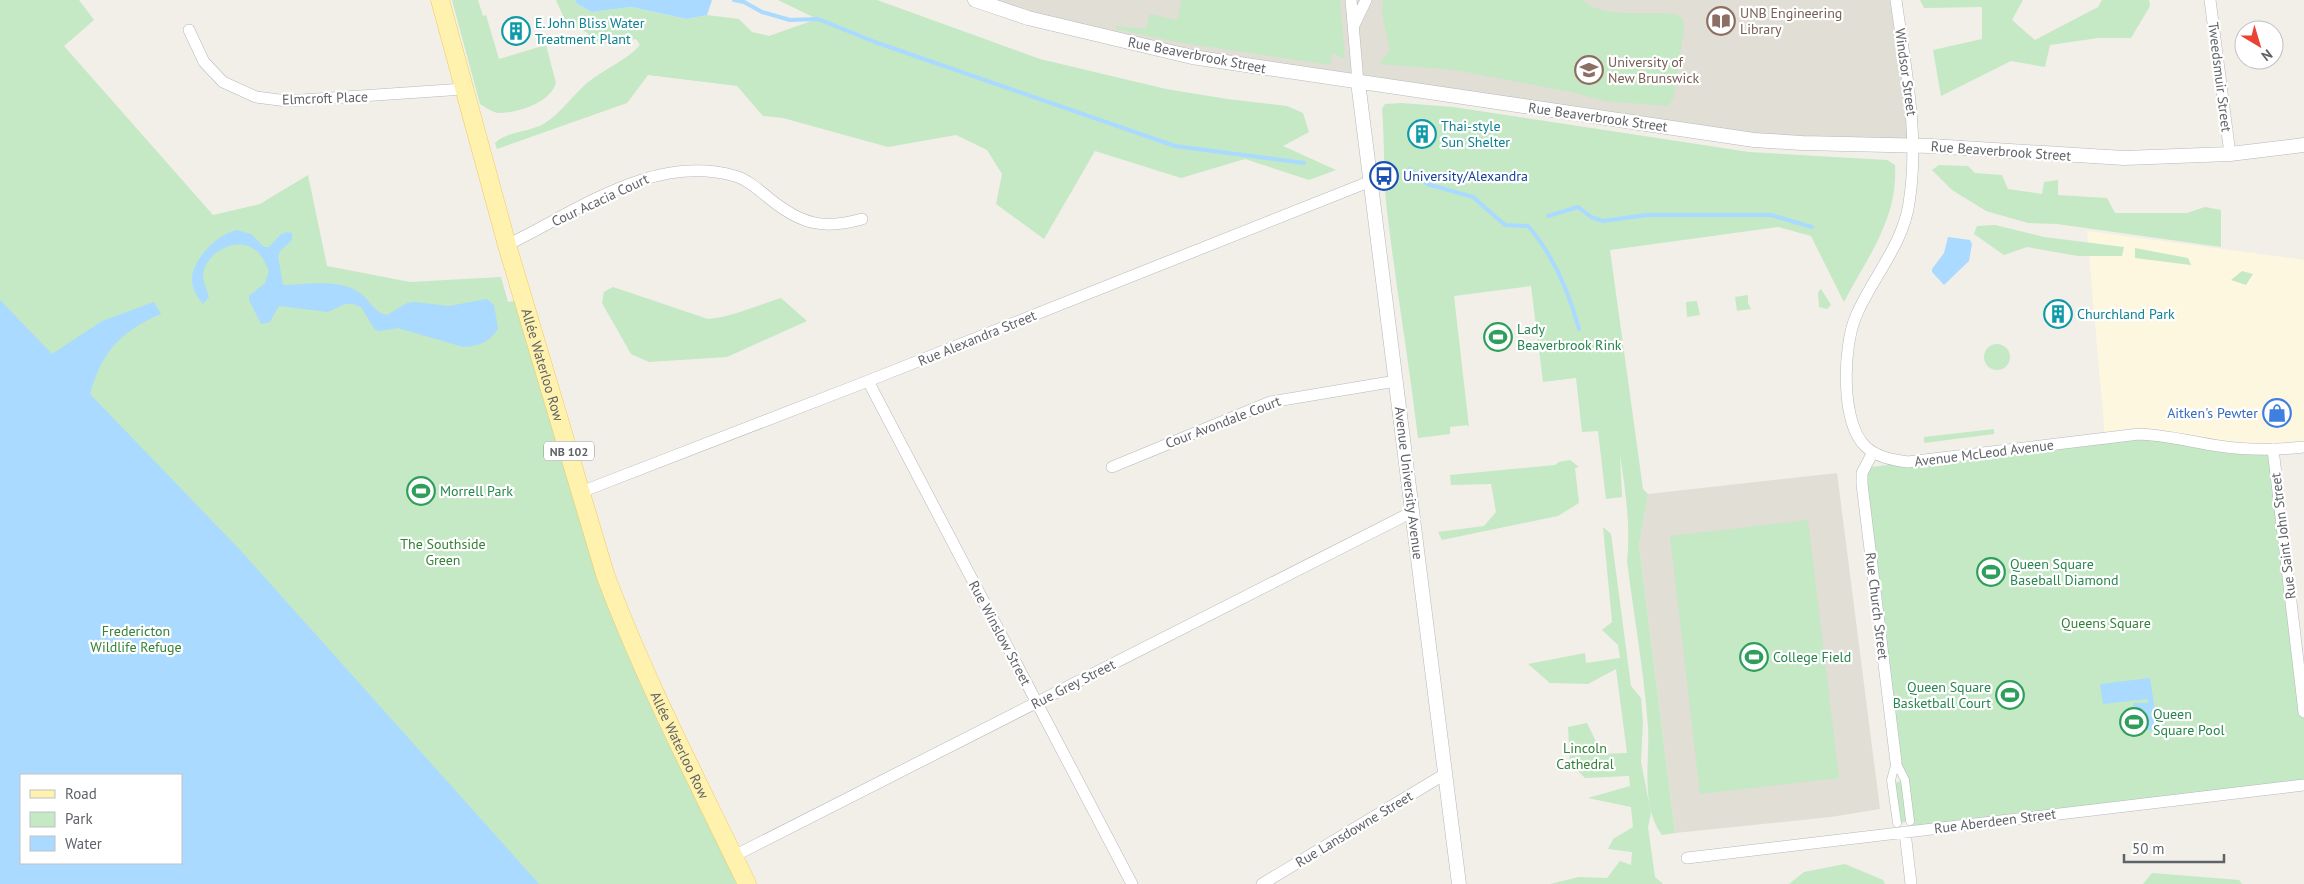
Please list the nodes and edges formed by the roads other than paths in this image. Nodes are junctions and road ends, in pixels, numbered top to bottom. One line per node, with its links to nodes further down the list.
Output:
1 (440, 0): 10 (main road, Allée Waterloo Row / NB 102)
2 (975, 0): 9 (street, Rue Beaverbrook Street)
3 (1351, 0): 7 (street)
4 (1366, 0): 7 (street)
5 (1896, 0): 11 (street, Windsor Street)
6 (2210, 0): 13 (street, Tweedsmuir Street)
7 (1354, 25): 9 (street)
8 (189, 30): 10 (street, Elmcroft Place)
9 (1358, 82): 11 (street, Rue Beaverbrook Street); 14 (street, Avenue University Avenue)
10 (464, 89): 16 (main road, Allée Waterloo Row / NB 102)
11 (1912, 145): 13 (street, Rue Beaverbrook Street); 21 (street, Avenue McLeod Avenue)
12 (2304, 145): 13 (street, Rue Beaverbrook Street)
13 (2230, 154)
14 (1371, 181): 17 (street, Rue Alexandra Street); 18 (street, Avenue University Avenue)
15 (862, 219): 16 (street, Cour Acacia Court)
16 (507, 244): 23 (main road, Allée Waterloo Row / NB 102)
17 (868, 381): 23 (street, Rue Alexandra Street); 26 (street, Rue Winslow Street)
18 (1396, 381): 22 (street, Cour Avondale Court); 24 (street, Avenue University Avenue)
19 (2304, 447): 20 (street, Avenue McLeod Avenue)
20 (2273, 449): 21 (street, Avenue McLeod Avenue); 25 (street, Rue Saint John Street)
21 (1873, 452): 28 (street, Rue Church Street)
22 (1112, 466)
23 (581, 492): 33 (main road, Allée Waterloo Row / NB 102)
24 (1412, 512): 26 (street, Rue Grey Street); 29 (street, Avenue University Avenue)
25 (2298, 616): 27 (street, Rue Saint John Street)
26 (1036, 702): 33 (street, Rue Grey Street); 36 (street, Rue Winslow Street)
27 (2304, 712)
28 (1896, 762): 31 (street); 32 (street)
29 (1446, 774): 37 (street, Rue Lansdowne Street); 38 (street, Avenue University Avenue)
30 (2304, 785): 32 (street, Rue Aberdeen Street)
31 (1896, 823)
32 (1907, 827): 34 (street, Rue Aberdeen Street); 39 (street)
33 (734, 856): 35 (main road, Allée Waterloo Row / NB 102)
34 (1687, 858)
35 (747, 884)
36 (1132, 884)
37 (1262, 884)
38 (1459, 884)
39 (1911, 884)

